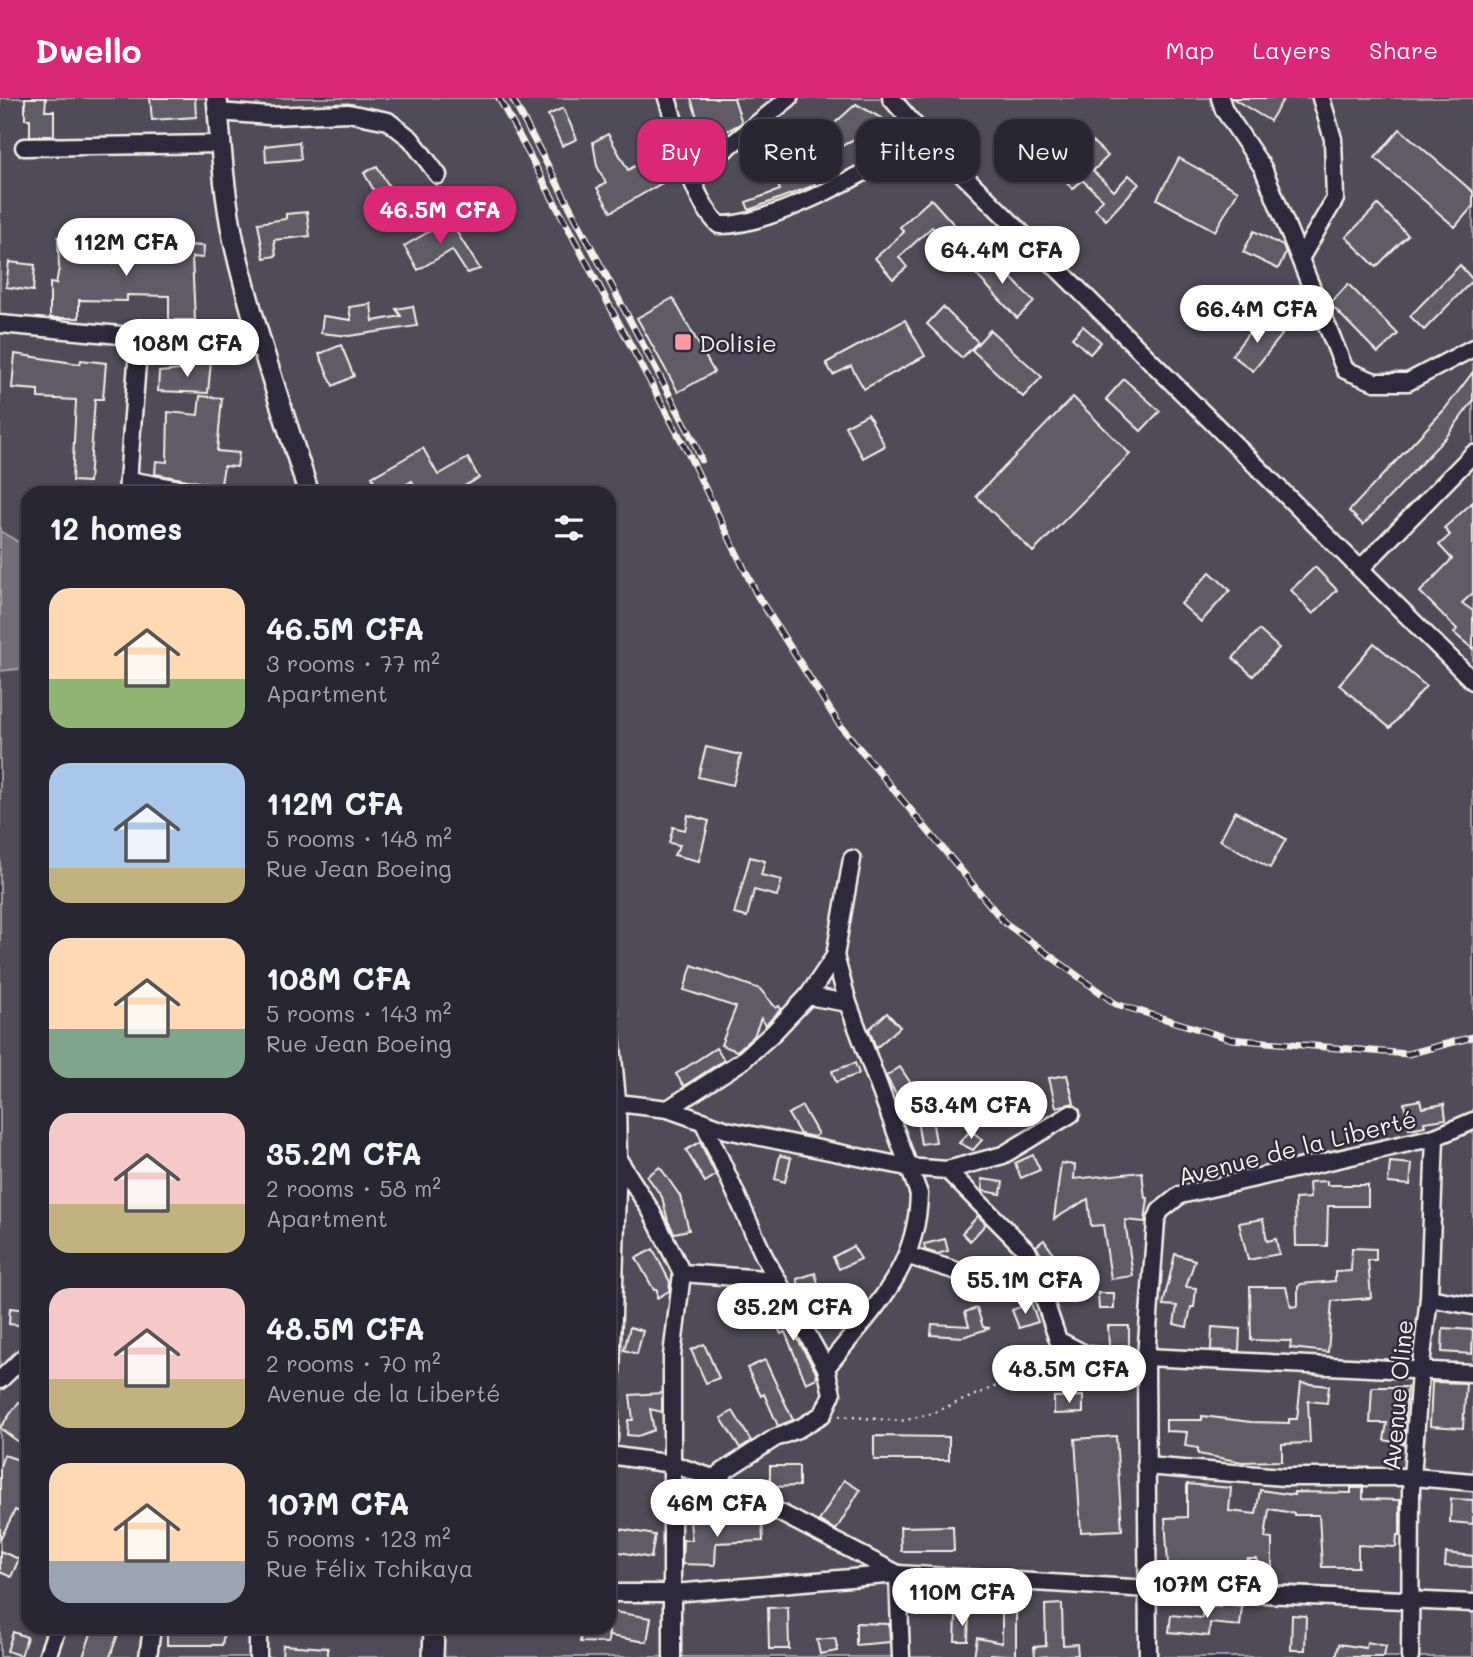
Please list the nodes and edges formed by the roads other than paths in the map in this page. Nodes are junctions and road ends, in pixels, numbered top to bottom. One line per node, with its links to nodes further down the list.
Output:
1 (667, 98): 7 (street)
2 (789, 98): 11 (street)
3 (891, 98): 8 (street)
4 (1220, 98): 16 (street)
5 (1321, 98): 16 (street)
6 (218, 105): 9 (main road); 12 (street)
7 (674, 119)
8 (909, 119)
9 (220, 144): 10 (street); 19 (main road)
10 (24, 146)
11 (726, 149)
12 (438, 175)
13 (856, 177): 14 (street)
14 (694, 182)
15 (970, 182): 24 (street)
16 (1301, 257): 20 (street)
17 (0, 324): 18 (street)
18 (139, 337): 19 (street); 22 (street)
19 (263, 348): 23 (main road)
20 (1473, 348)
21 (1473, 454): 24 (street)
22 (128, 486)
23 (306, 486)
24 (1360, 568): 25 (street)
25 (1473, 681)
26 (852, 859): 27 (street)
27 (835, 956): 28 (street); 29 (street)
28 (808, 996): 29 (street); 31 (street)
29 (848, 1003): 38 (street)
30 (616, 1101): 31 (street)
31 (668, 1109): 33 (street)
32 (1071, 1114): 39 (street)
33 (703, 1121): 38 (street); 43 (street)
34 (1473, 1121): 36 (street, Avenue de la Liberté)
35 (616, 1136): 37 (street)
36 (1435, 1137): 45 (street, Avenue Oline); 48 (street, Avenue de la Liberté)
37 (618, 1159): 40 (street); 42 (street)
38 (907, 1167): 39 (street); 41 (street)
39 (947, 1170): 44 (street)
40 (616, 1221)
41 (909, 1256): 44 (street); 49 (street)
42 (682, 1273): 43 (street); 54 (street)
43 (777, 1280): 49 (street)
44 (1039, 1289): 48 (street)
45 (1429, 1298): 46 (street); 50 (street, Avenue Oline)
46 (1473, 1306)
47 (21, 1360): 52 (street)
48 (1146, 1361): 50 (street); 55 (street, Avenue de la Liberté)
49 (827, 1368): 57 (street)
50 (1421, 1368): 51 (street); 56 (street, Avenue Oline)
51 (1473, 1373)
52 (0, 1380)
53 (616, 1456): 54 (street)
54 (672, 1464): 57 (street); 62 (street)
55 (1146, 1466): 56 (street); 60 (street, Avenue de la Liberté)
56 (1413, 1477): 58 (street); 63 (street, Avenue Oline)
57 (713, 1478): 59 (street)
58 (1473, 1482)
59 (898, 1574): 60 (street); 62 (street); 74 (street)
60 (1149, 1589): 63 (street); 75 (street, Avenue de la Liberté)
61 (616, 1593): 62 (street)
62 (674, 1593): 73 (street)
63 (1409, 1599): 64 (street); 76 (street, Avenue Oline)
64 (1473, 1603)
65 (55, 1634): 69 (street)
66 (151, 1634): 70 (street)
67 (258, 1634): 71 (street)
68 (434, 1634): 72 (main road)
69 (47, 1657)
70 (148, 1657)
71 (258, 1657)
72 (433, 1657)
73 (672, 1657)
74 (901, 1657)
75 (1148, 1657)
76 (1410, 1657)

